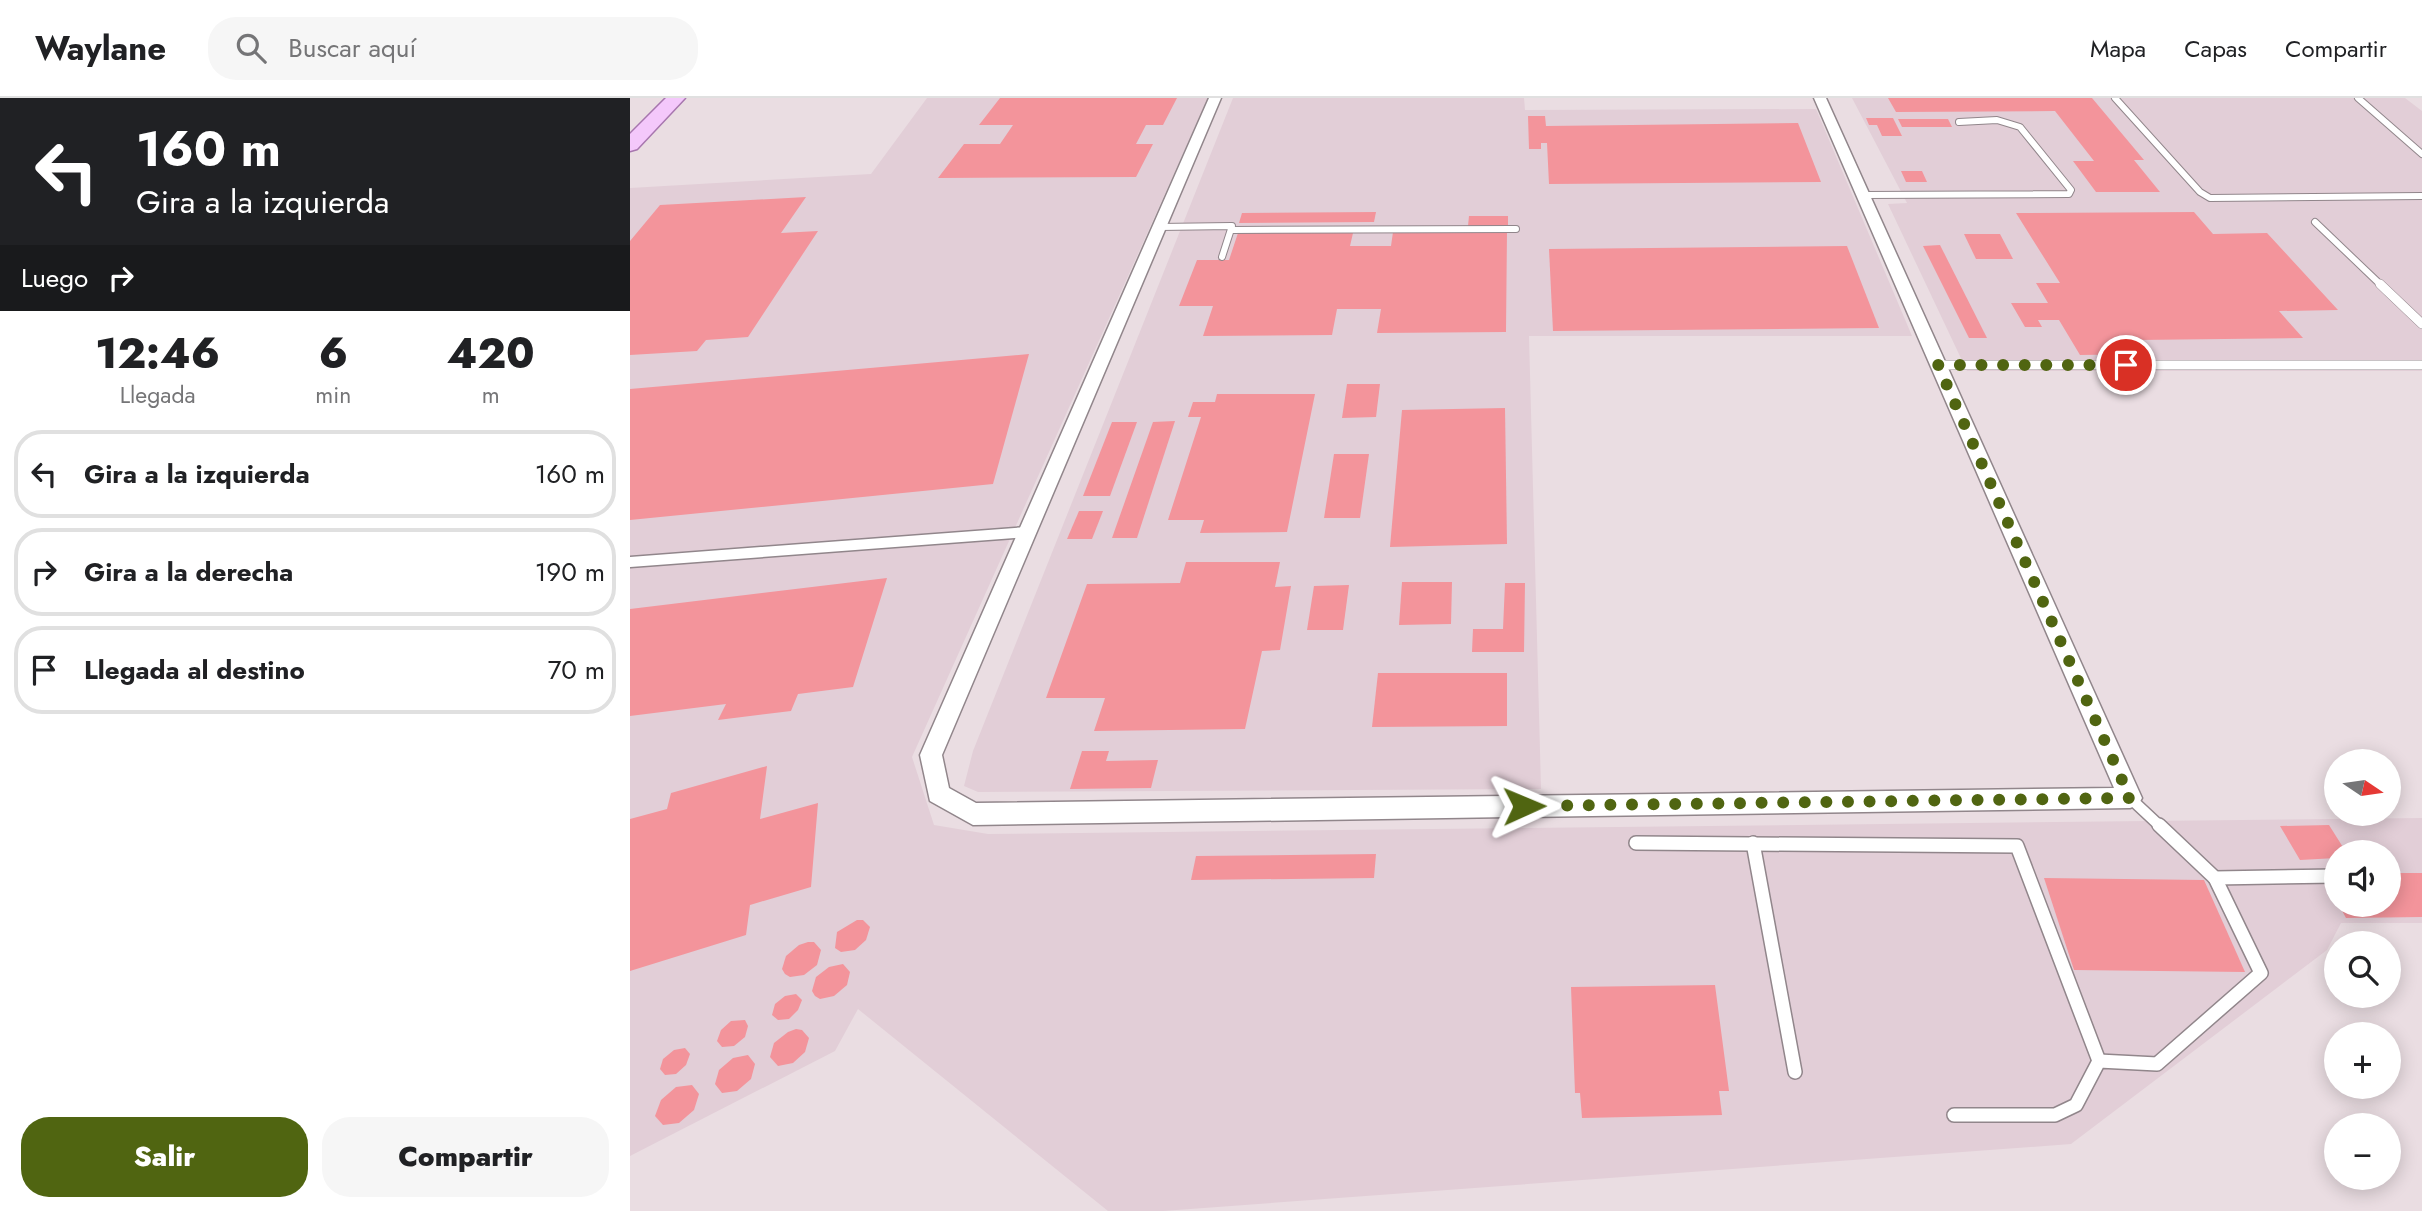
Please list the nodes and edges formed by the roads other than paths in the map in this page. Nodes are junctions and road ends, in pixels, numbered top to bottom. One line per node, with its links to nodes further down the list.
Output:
1 (676, 98): 7 (main road)
2 (1215, 98): 13 (street)
3 (1820, 98): 9 (street)
4 (2115, 98): 10 (lane)
5 (2358, 98): 8 (lane)
6 (1959, 122): 9 (lane)
7 (630, 145)
8 (2422, 154)
9 (1864, 195): 19 (street)
10 (2422, 196)
11 (1378, 217): 14 (lane)
12 (2315, 222): 18 (lane)
13 (1159, 227): 16 (lane); 21 (street)
14 (1378, 229): 15 (lane); 16 (lane)
15 (1516, 229)
16 (1231, 230): 17 (lane)
17 (1222, 257)
18 (2422, 324)
19 (1938, 365): 20 (lane); 23 (street)
20 (2422, 365)
21 (1027, 532): 22 (lane); 23 (street)
22 (630, 562)
23 (2130, 798): 27 (lane)
24 (1636, 843): 25 (lane)
25 (1753, 843): 28 (lane); 29 (lane)
26 (2324, 876): 27 (lane)
27 (2215, 878): 28 (lane)
28 (2099, 1060): 30 (lane)
29 (1795, 1072)
30 (1954, 1115)

